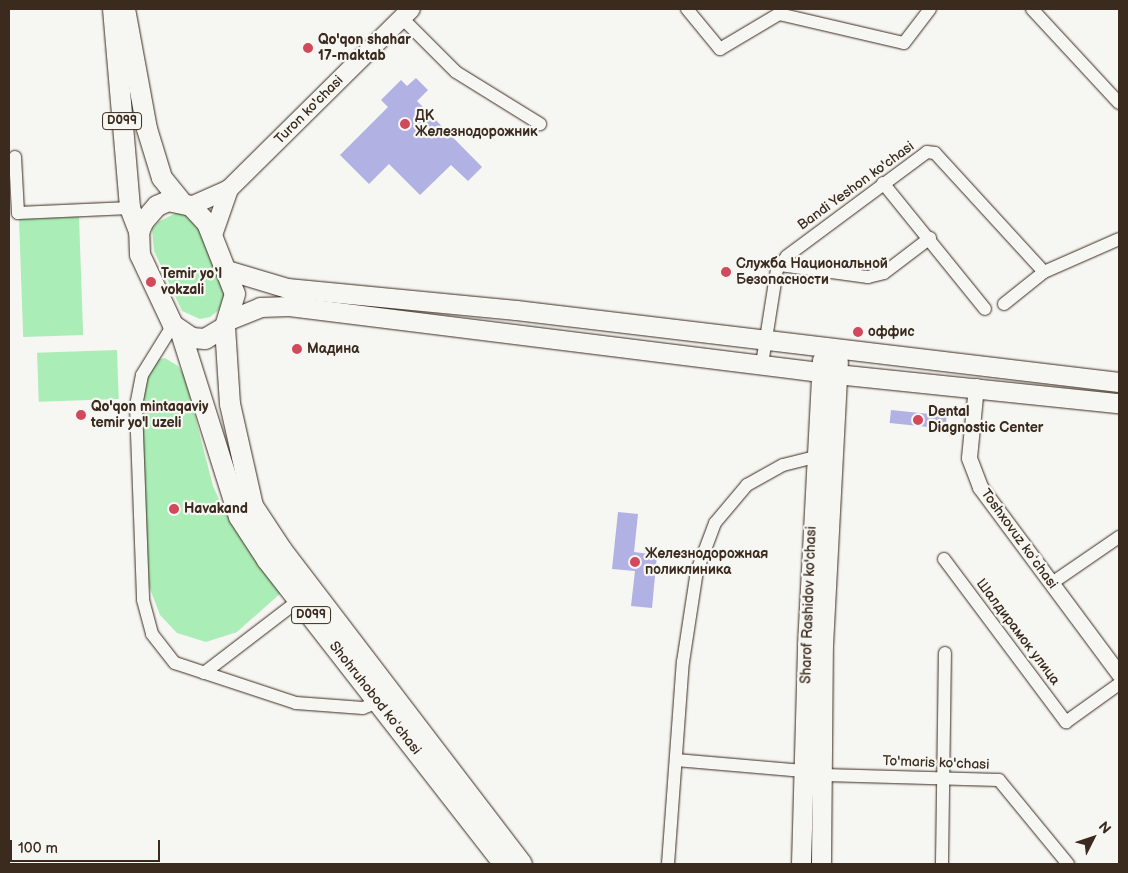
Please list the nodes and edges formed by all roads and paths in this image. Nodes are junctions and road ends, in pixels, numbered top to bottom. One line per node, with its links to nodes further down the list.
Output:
1 (113, 9): 13 (highway, D099)
2 (125, 9): 12 (highway, D099)
3 (688, 9): 4 (street)
4 (930, 9)
5 (1032, 9): 7 (street)
6 (406, 13): 8 (street); 11 (main road, Turon ko'chasi)
7 (1119, 102)
8 (540, 124)
9 (15, 157): 13 (street)
10 (883, 183): 16 (street); 19 (street, Bandi Yeshon ko'chasi); 20 (street, Bandi Yeshon ko'chasi)
11 (229, 190): 12 (main road, Turon ko'chasi); 15 (main road, Turon ko'chasi)
12 (187, 204): 14 (highway); 15 (highway, D099)
13 (130, 208): 14 (highway, D099)
14 (140, 232): 24 (highway, D099)
15 (213, 235): 18 (highway, D099)
16 (930, 238): 19 (street); 22 (street)
17 (1119, 239): 20 (street)
18 (225, 264): 23 (highway, D099); 25 (main road)
19 (780, 265): 25 (street)
20 (1044, 272): 21 (street)
21 (1004, 304)
22 (985, 309)
23 (228, 323): 24 (highway); 27 (main road); 36 (highway, Shohruhobod koʻchasi / D099)
24 (177, 329): 36 (highway, Shohruhobod koʻchasi / D099); 38 (street)
25 (765, 340): 26 (main road); 27 (street)
26 (832, 348): 28 (main road, Sharof Rashidov ko'chasi); 29 (main road)
27 (762, 364): 28 (main road)
28 (828, 372): 30 (main road); 32 (main road, Sharof Rashidov ko'chasi); 44 (main road, Sharof Rashidov ko'chasi)
29 (1119, 382)
30 (976, 386): 31 (main road); 35 (street, Toshxovuz koʻchasi)
31 (1119, 403)
32 (816, 457): 42 (street); 43 (main road, Sharof Rashidov ko'chasi)
33 (1119, 537): 35 (street)
34 (944, 559): 40 (street, Шалдирамок улица)
35 (1052, 583): 39 (street, Toshxovuz koʻchasi)
36 (305, 595): 38 (street); 41 (highway, Shohruhobod koʻchasi / D099); 47 (highway, Shohruhobod koʻchasi / D099)
37 (945, 653): 45 (street)
38 (204, 673): 41 (street)
39 (1119, 674)
40 (1119, 684)
41 (378, 702): 46 (highway, Shohruhobod koʻchasi / D099)
42 (676, 760): 43 (street); 48 (street)
43 (804, 772): 49 (main road, Sharof Rashidov ko'chasi)
44 (824, 775): 45 (street, To'maris ko'chasi); 50 (main road, Sharof Rashidov ko'chasi)
45 (944, 778): 51 (street); 52 (street, To'maris ko'chasi)
46 (504, 864)
47 (522, 864)
48 (668, 864)
49 (801, 864)
50 (821, 864)
51 (942, 864)
52 (1068, 864)

